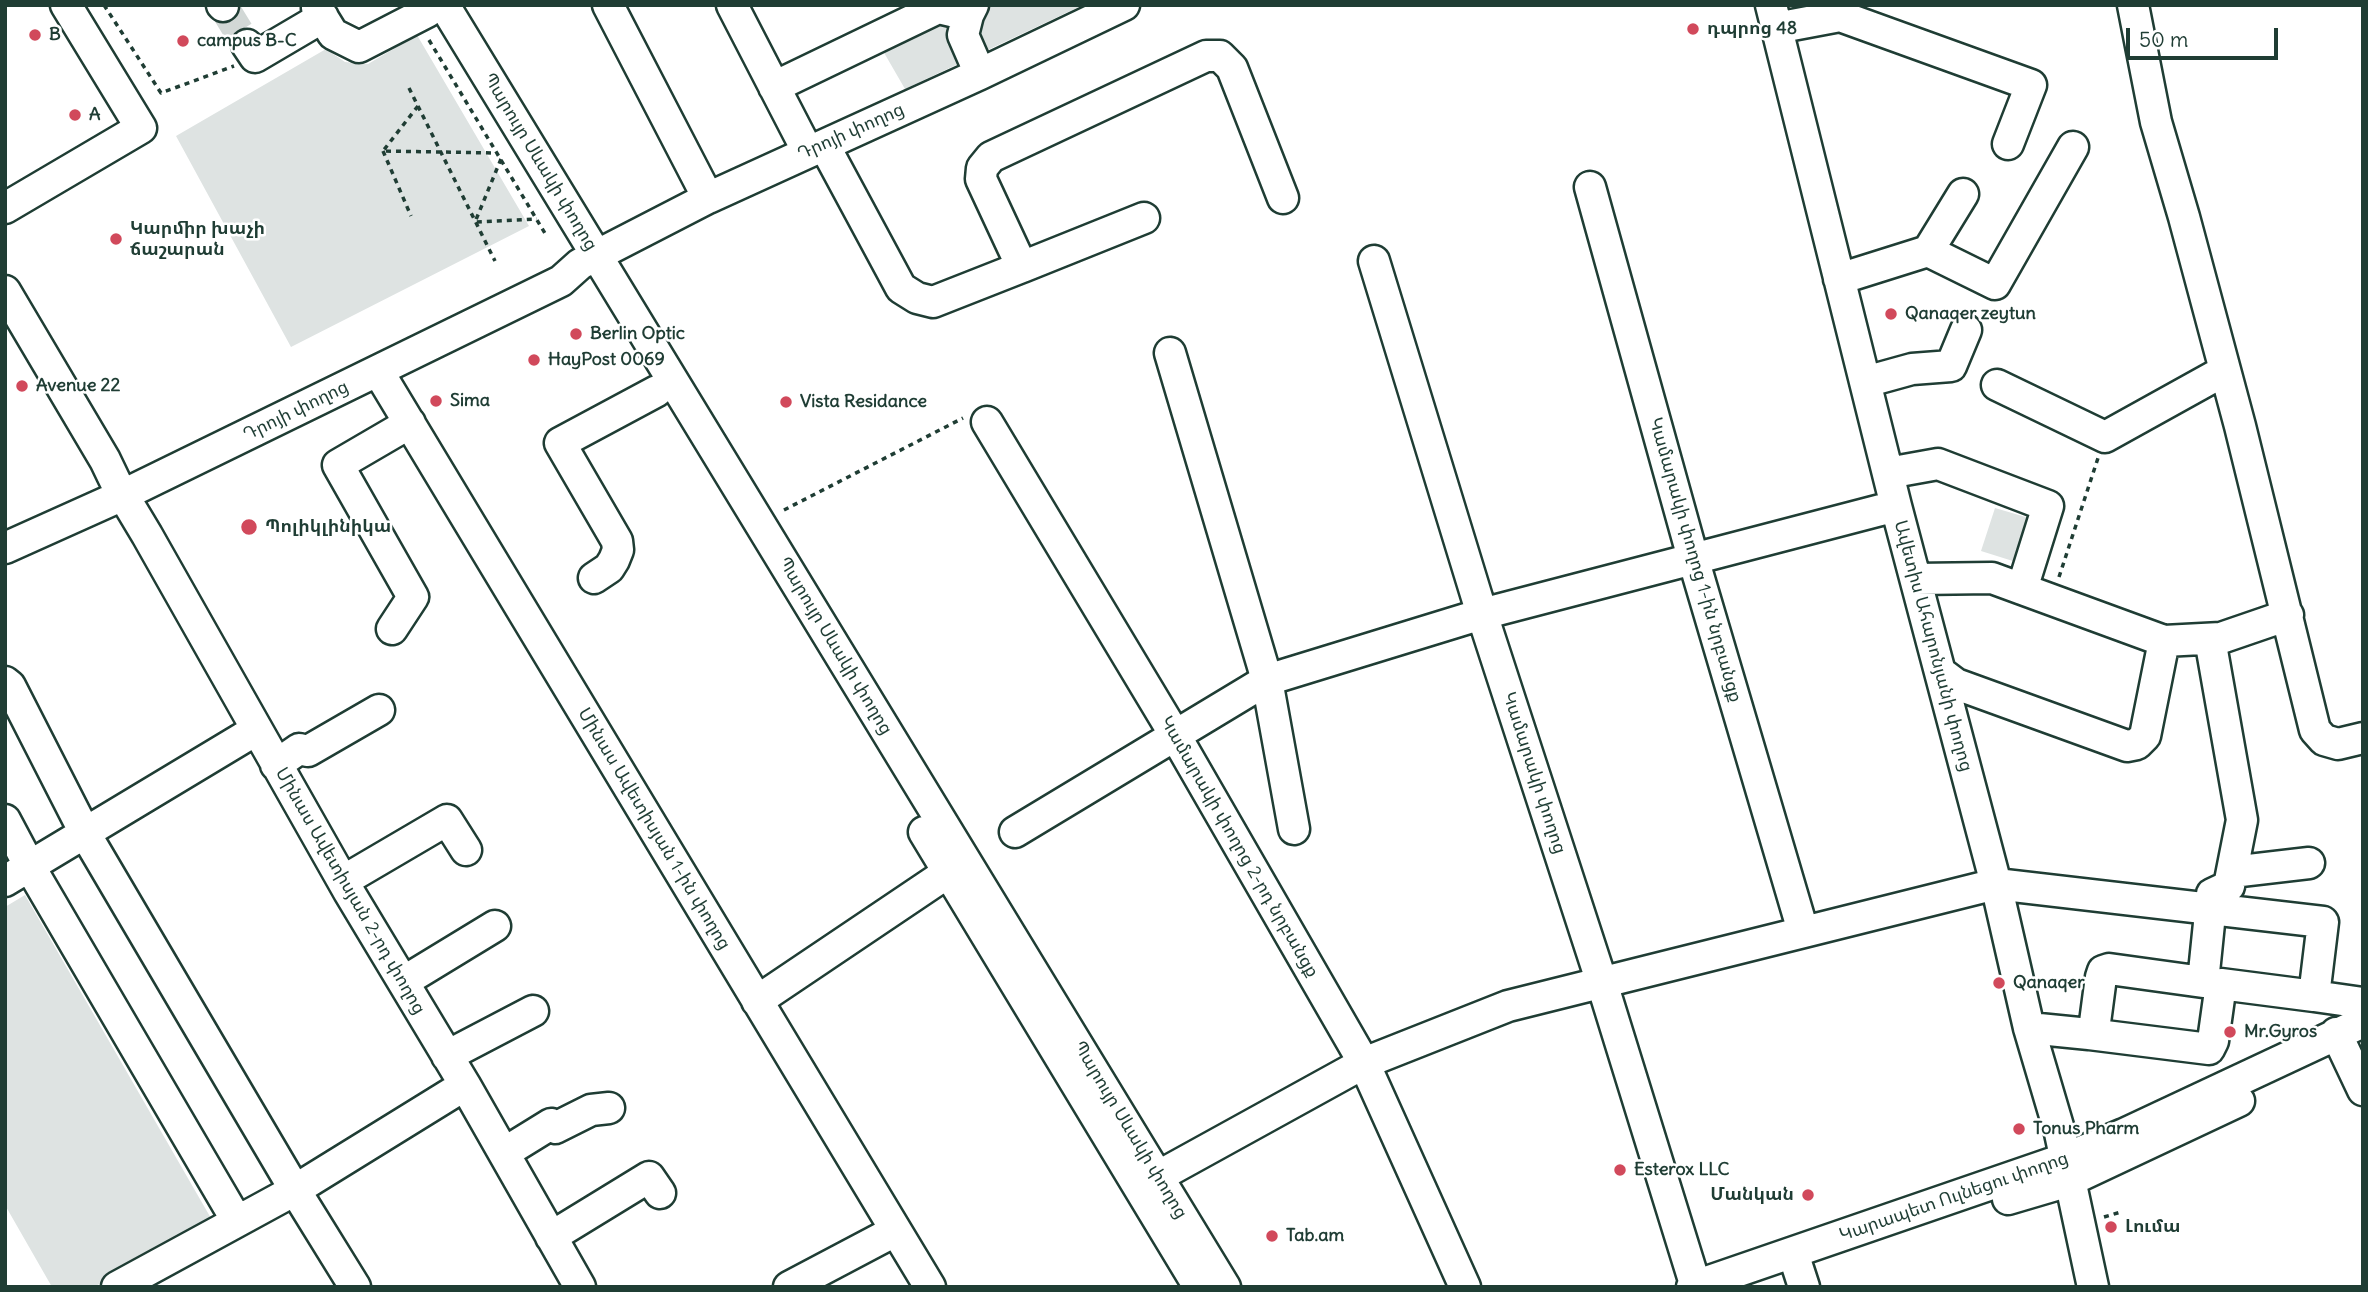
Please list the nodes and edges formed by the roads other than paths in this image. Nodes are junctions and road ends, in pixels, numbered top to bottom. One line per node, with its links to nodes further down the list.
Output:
1 (66, 5): 20 (street)
2 (608, 5): 18 (street)
3 (732, 5): 12 (street)
4 (1124, 5): 11 (street, Դրոյի փողոց)
5 (2133, 5): 31 (street)
6 (970, 10): 11 (street); 12 (street)
7 (1842, 11): 9 (street); 13 (street)
8 (437, 12): 10 (street); 23 (street, Պարույր Սևակի փողոց)
9 (1773, 17): 26 (street, Ավետիս Ահարոնյանի փողոց)
10 (251, 51)
11 (980, 74): 15 (street, Դրոյի փողոց)
12 (774, 87): 15 (street)
13 (2008, 144)
14 (2073, 147): 22 (street)
15 (816, 148): 18 (street, Դրոյի փողոց); 25 (street)
16 (1590, 187): 42 (street, Կամարակի փողոց 1-ին նրբանցք)
17 (1963, 194): 22 (street)
18 (708, 198): 23 (street, Դրոյի փողոց)
19 (1283, 198): 25 (street)
20 (5, 208)
21 (1144, 218): 25 (street)
22 (1928, 251): 26 (street)
23 (588, 259): 30 (street, Դրոյի փողոց); 34 (street, Պարույր Սևակի փողոց); 38 (street, Դրոյի փողոց); 65 (street, Պարույր Սևակի փողոց)
24 (1374, 261): 46 (street, Կամարակի փողոց)
25 (1022, 267)
26 (1839, 279): 32 (street, Ավետիս Ահարոնյանի փողոց)
27 (5, 291): 38 (street, Մինաս Ավետիսյան 2-րդ փողոց)
28 (1966, 330): 32 (street)
29 (1170, 353): 52 (street)
30 (378, 371): 36 (street, Մինաս Ավետիսյան 1-ին փողոց); 38 (street, Դրոյի փողոց)
31 (2224, 371): 33 (street); 47 (street)
32 (1865, 382): 37 (street, Ավետիս Ահարոնյանի փողոց)
33 (1997, 384)
34 (657, 391): 43 (street); 65 (street, Պարույր Սևակի փողոց)
35 (987, 422): 56 (street, Կամարակի փողոց 2-րդ նրբանցք)
36 (410, 423): 48 (street); 77 (street, Մինաս Ավետիսյան 1-ին փողոց)
37 (1888, 473): 39 (street, Ավետիս Ահարոնյանի փողոց); 45 (street)
38 (120, 490): 40 (street, Դրոյի փողոց); 41 (street, Դրոյի փողոց); 55 (street, Մինաս Ավետիսյան 2-րդ փողոց)
39 (1896, 506): 42 (street); 44 (street, Ավետիս Ահարոնյանի փողոց)
40 (5, 535)
41 (5, 548)
42 (1693, 558): 46 (street); 72 (street, Կամարակի փողոց 1-ին նրբանցք)
43 (594, 578)
44 (1916, 579): 45 (street); 51 (street, Ավետիս Ահարոնյանի փողոց)
45 (2022, 589): 50 (street)
46 (1482, 614): 52 (street); 74 (street, Կամարակի փողոց)
47 (2288, 615): 49 (street); 57 (street)
48 (392, 629)
49 (2210, 639): 50 (street); 66 (street)
50 (2164, 641): 51 (street)
51 (1940, 672): 69 (street, Ավետիս Ահարոնյանի փողոց)
52 (1267, 680): 56 (street); 60 (street)
53 (5, 682): 62 (street)
54 (379, 710): 58 (street)
55 (256, 730): 58 (street, Մինաս Ավետիսյան 2-րդ փողոց); 62 (street)
56 (1175, 734): 61 (street); 84 (street, Կամարակի փողոց 2-րդ նրբանցք)
57 (2363, 738)
58 (276, 765): 68 (street, Մինաս Ավետիսյան 2-րդ փողոց)
59 (5, 820): 67 (street)
60 (1294, 829)
61 (1015, 832)
62 (86, 835): 67 (street); 91 (street)
63 (466, 850): 68 (street)
64 (2309, 863): 66 (street)
65 (957, 866): 77 (street); 90 (street, Պարույր Սևակի փողոց)
66 (2232, 872): 70 (street)
67 (17, 874): 93 (street)
68 (343, 881): 73 (street, Մինաս Ավետիսյան 2-րդ փողոց)
69 (1996, 884): 70 (street); 72 (street); 80 (street, Ավետիս Ահարոնյանի փողոց)
70 (2210, 910): 75 (street); 76 (street)
71 (495, 926): 73 (street)
72 (1804, 931): 74 (street)
73 (403, 982): 83 (street, Մինաս Ավետիսյան 2-րդ փողոց)
74 (1602, 983): 84 (street); 97 (street, Կամարակի փողոց)
75 (2212, 983): 76 (street); 81 (street); 81 (street)
76 (2314, 996): 78 (street)
77 (757, 1001): 94 (street, Մինաս Ավետիսյան 1-ին փողոց)
78 (2363, 1003)
79 (533, 1011): 83 (street)
80 (2029, 1028): 81 (street); 89 (street, Ավետիս Ահարոնյանի փողոց)
81 (2089, 1034)
82 (2351, 1037): 86 (street); 89 (street, Կարապետ Ուլնեցու փողոց)
83 (447, 1056): 85 (street, Մինաս Ավետիսյան 2-րդ փողոց)
84 (1364, 1063): 90 (street); 105 (street, Կամարակի փողոց 2-րդ նրբանցք)
85 (465, 1086): 88 (street, Մինաս Ավետիսյան 2-րդ փողոց); 91 (street)
86 (2363, 1090)
87 (609, 1108): 88 (street)
88 (503, 1153): 95 (street, Մինաս Ավետիսյան 2-րդ փողոց)
89 (2067, 1170): 96 (street, Կարապետ Ուլնեցու փողոց); 107 (street, Ավետիս Ահարոնյանի փողոց)
90 (1148, 1181): 103 (street, Պարույր Սևակի փողոց); 104 (street, Պարույր Սևակի փողոց)
91 (295, 1190): 93 (street); 99 (street)
92 (660, 1193): 95 (street)
93 (237, 1221): 98 (street)
94 (895, 1231): 101 (street); 102 (street, Մինաս Ավետիսյան 1-ին փողոց)
95 (551, 1237): 100 (street, Մինաս Ավետիսյան 2-րդ փողոց)
96 (1798, 1269): 97 (street, Կարապետ Ուլնեցու փողոց); 106 (street, Կարապետ Ուլնեցու փողոց)
97 (1695, 1286)
98 (117, 1287)
99 (355, 1287)
100 (580, 1287)
101 (789, 1287)
102 (930, 1287)
103 (1199, 1287)
104 (1225, 1287)
105 (1465, 1287)
106 (1741, 1287)
107 (2093, 1287)

